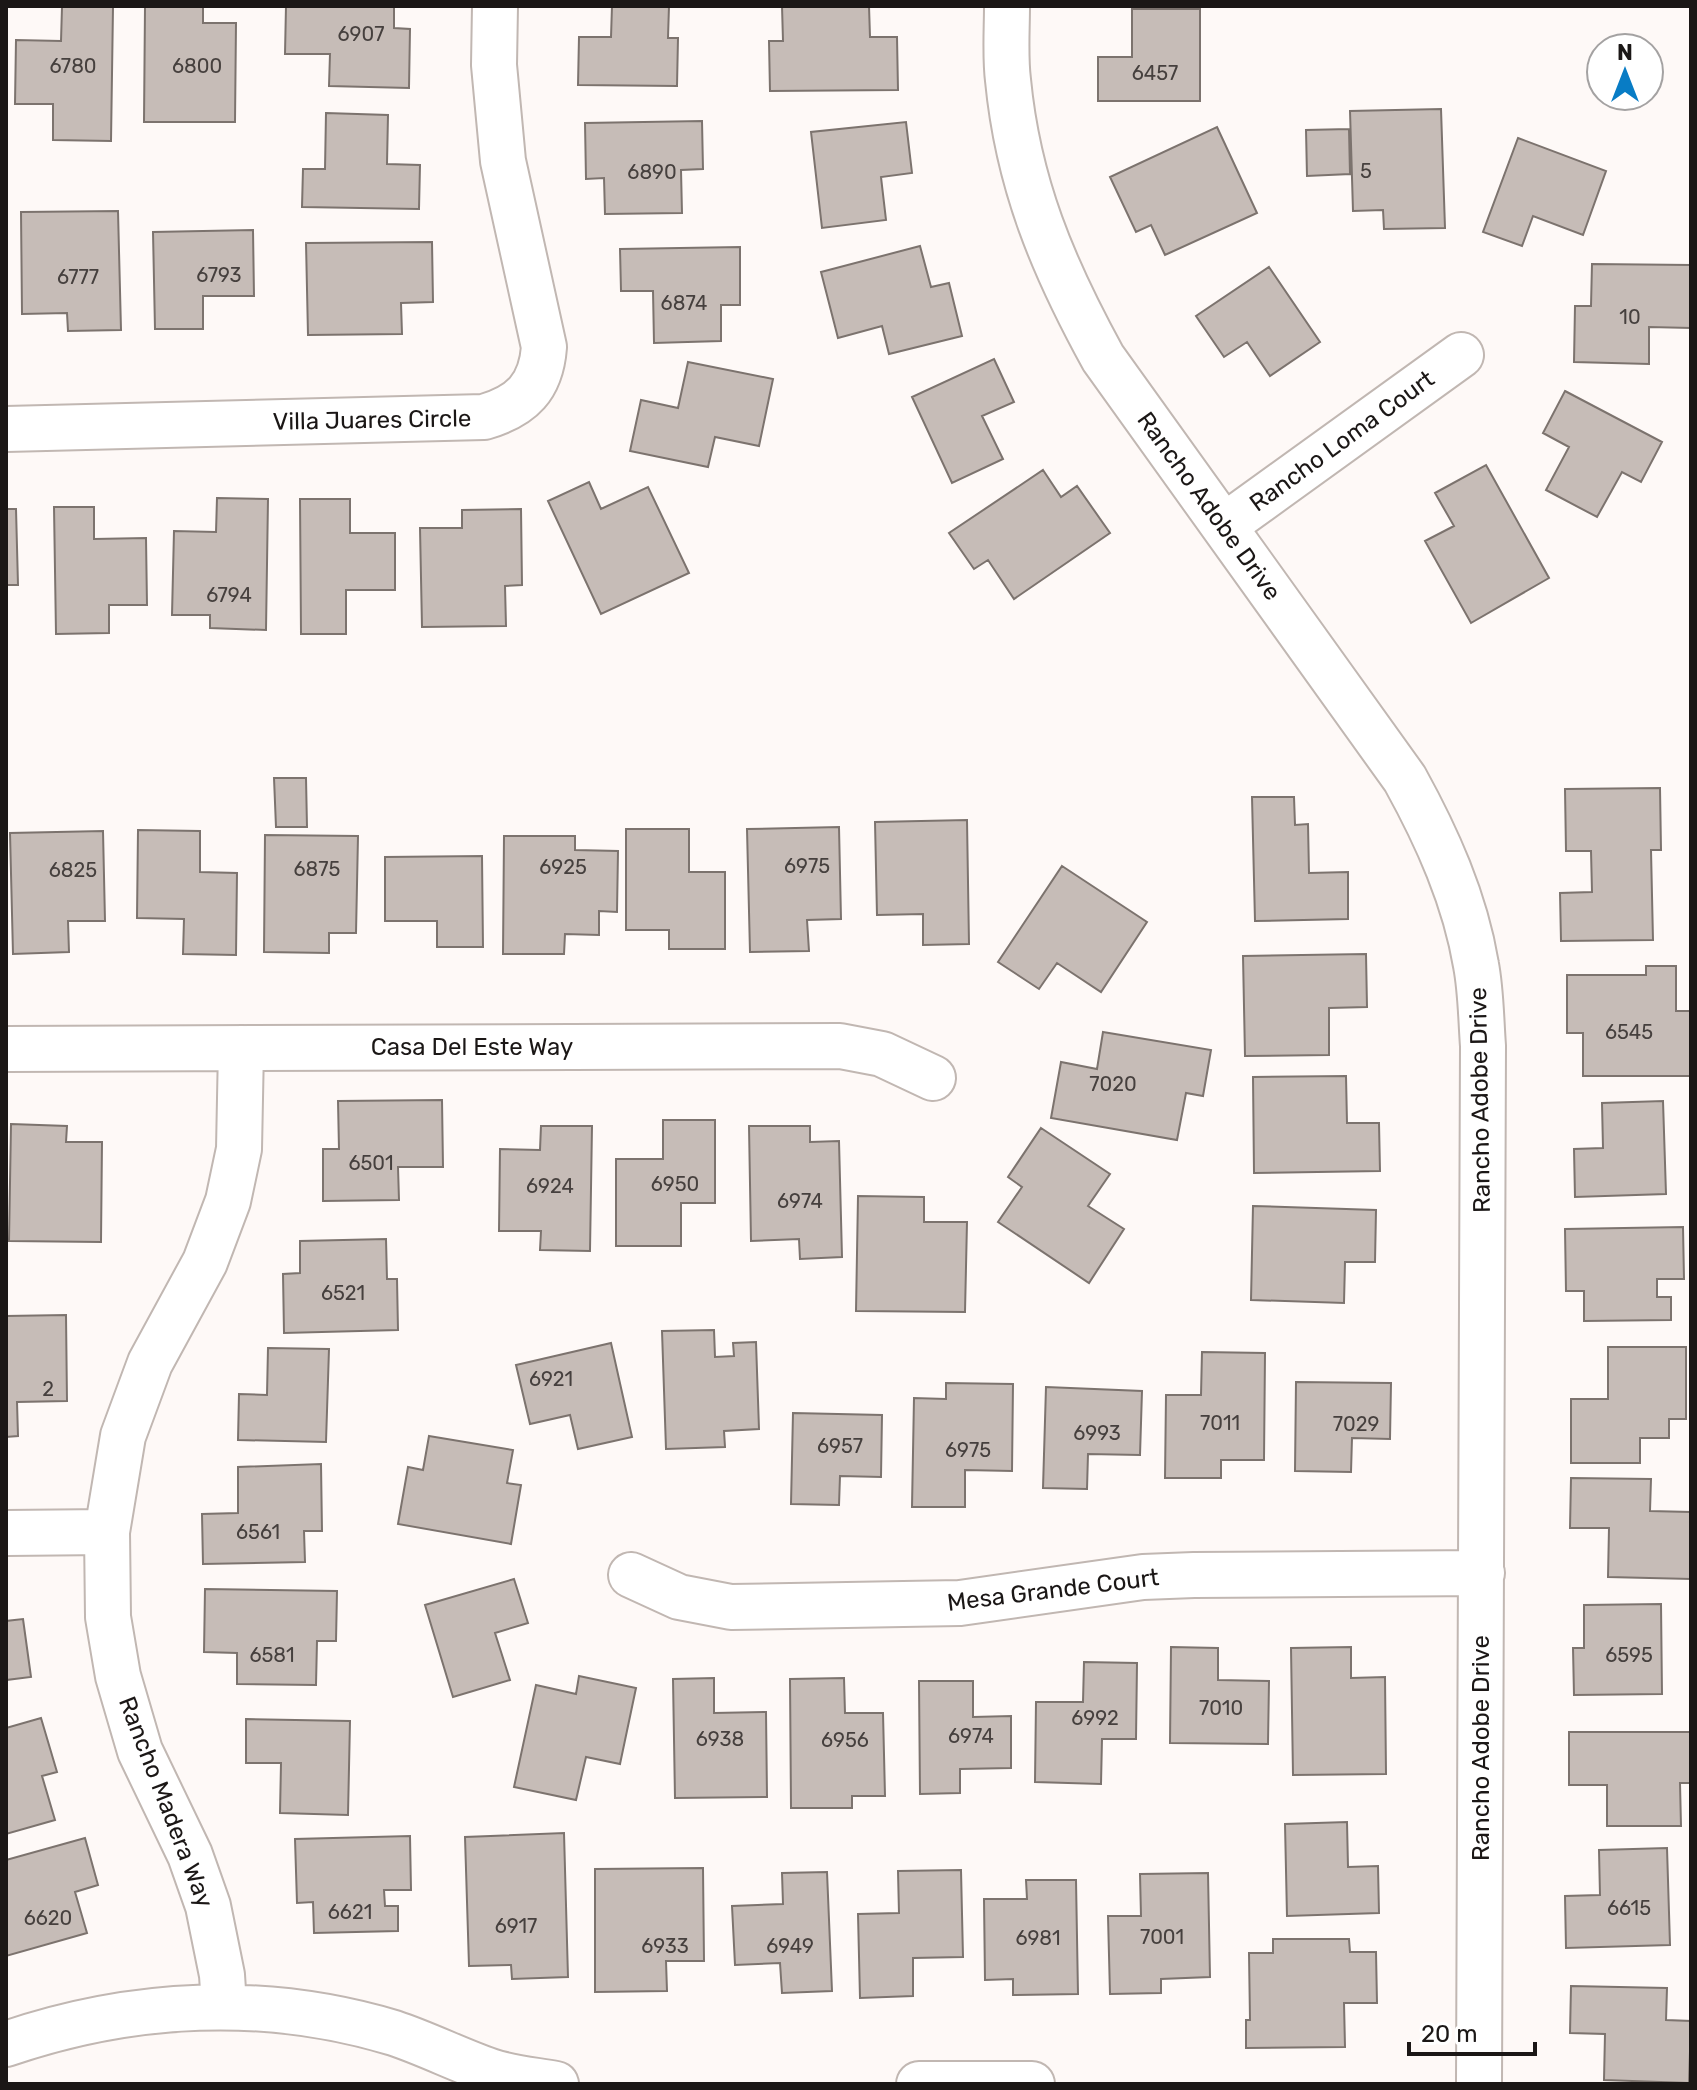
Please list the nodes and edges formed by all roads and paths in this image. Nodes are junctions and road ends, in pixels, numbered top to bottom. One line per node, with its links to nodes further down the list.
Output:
1 (495, 6): 4 (street, Villa Juares Circle)
2 (1007, 6): 5 (street, Rancho Adobe Drive)
3 (1461, 355): 5 (street, Rancho Loma Court)
4 (6, 429)
5 (1224, 526): 11 (street, Rancho Adobe Drive)
6 (241, 1048): 7 (street, Casa Del Este Way); 8 (street, Casa Del Este Way); 9 (street, Rancho Madera Way)
7 (6, 1049)
8 (933, 1078)
9 (107, 1532): 10 (street); 13 (street, Rancho Madera Way)
10 (6, 1533)
11 (1482, 1573): 12 (street, Mesa Grande Court); 19 (street, Rancho Adobe Drive)
12 (631, 1575)
13 (224, 2006): 14 (street); 16 (street)
14 (6, 2044)
15 (968, 2083): 17 (street); 18 (street)
16 (556, 2084)
17 (919, 2084)
18 (1032, 2084)
19 (1479, 2084)

